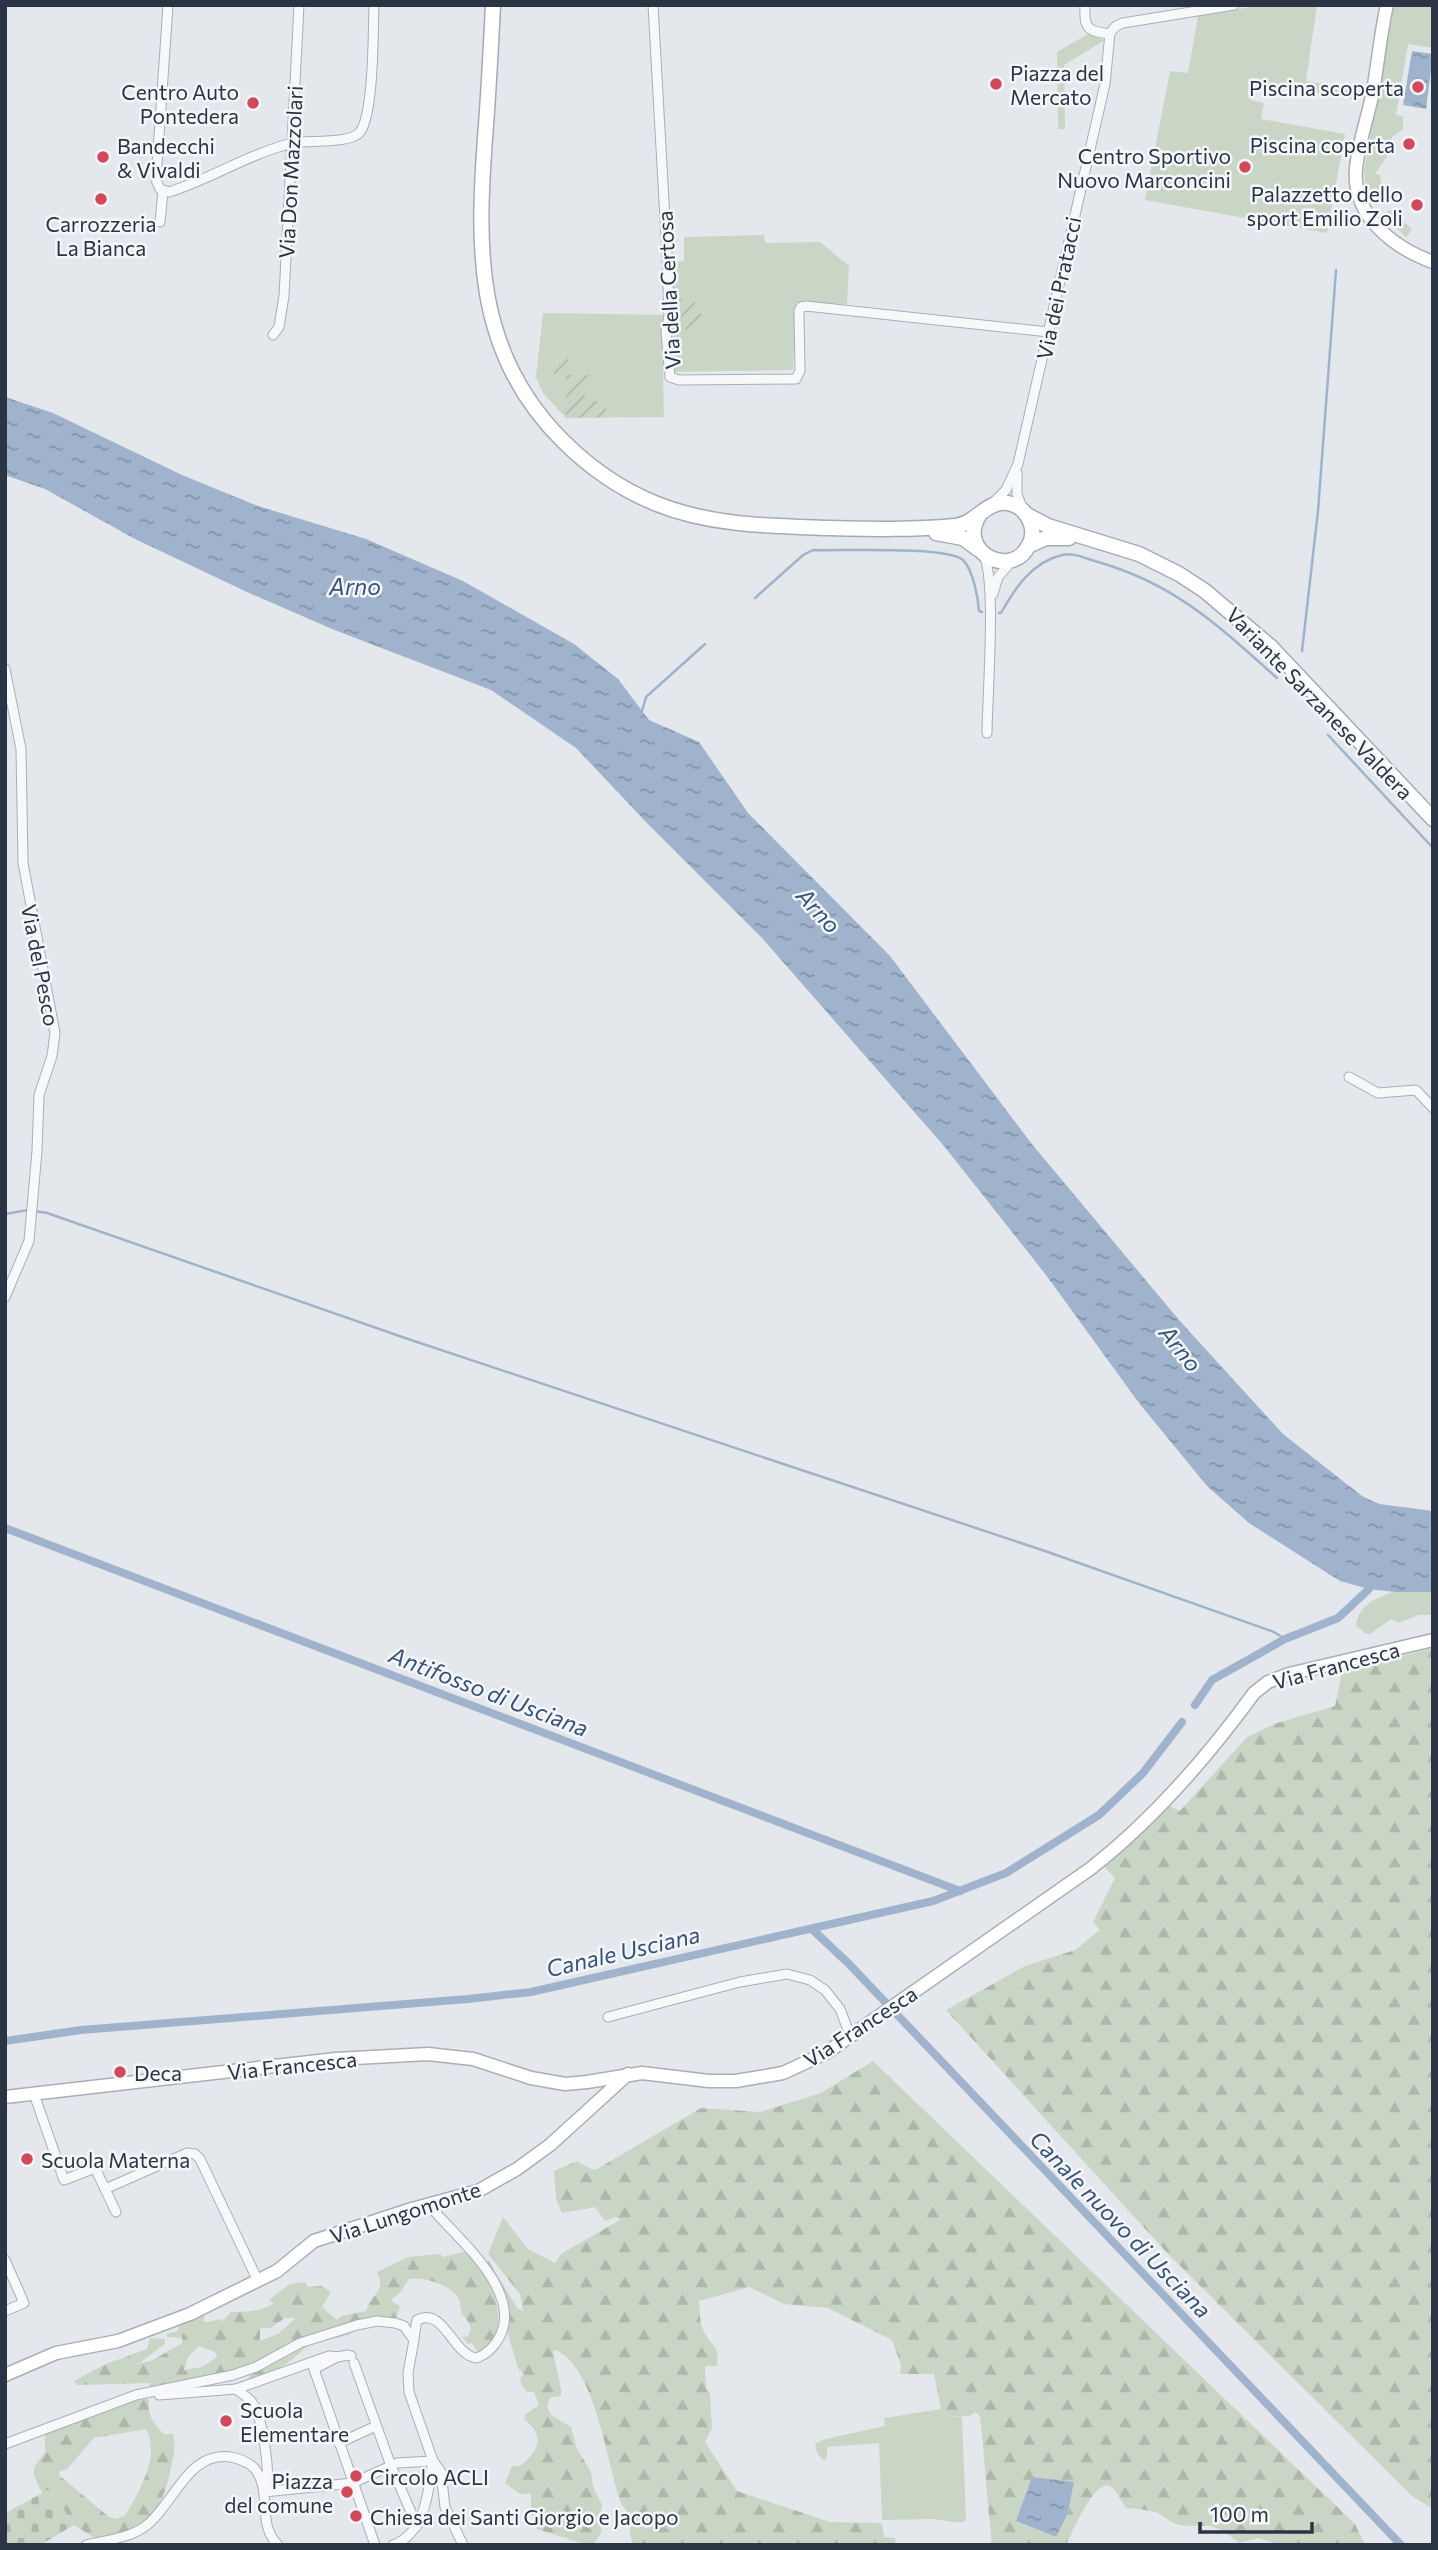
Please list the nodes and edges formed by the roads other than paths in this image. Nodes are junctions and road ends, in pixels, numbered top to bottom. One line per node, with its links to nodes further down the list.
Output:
1 (168, 5): 11 (street)
2 (299, 5): 10 (street, Via Don Mazzolari)
3 (374, 5): 10 (street)
4 (493, 5): 19 (main road)
5 (653, 5): 14 (street, Via della Certosa)
6 (1085, 5): 9 (street)
7 (1234, 5): 9 (street)
8 (1386, 8): 13 (main road)
9 (1110, 34): 14 (street, Via dei Pratacci)
10 (291, 144): 11 (street); 15 (street, Via Don Mazzolari)
11 (163, 191): 12 (street)
12 (160, 222)
13 (1433, 262)
14 (1049, 332): 16 (street, Via dei Pratacci)
15 (273, 335)
16 (1018, 464): 17 (street, Via dei Pratacci); 18 (street, Via dei Pratacci)
17 (984, 510): 18 (main road); 19 (main road); 22 (main road)
18 (1026, 514): 20 (main road, Variante Sarzanese Valdera); 21 (main road)
19 (900, 529): 22 (main road)
20 (1091, 540): 21 (main road, Variante Sarzanese Valdera); 27 (main road, Variante Sarzanese Valdera)
21 (1030, 545): 23 (main road)
22 (981, 552): 23 (main road); 24 (street)
23 (1014, 559): 24 (street)
24 (990, 606): 26 (street)
25 (5, 669): 30 (street, Via del Pesco)
26 (987, 733)
27 (1433, 819)
28 (1349, 1077): 29 (street)
29 (1433, 1108)
30 (5, 1297)
31 (1433, 1640): 33 (main road, Via Francesca)
32 (608, 2017): 33 (street)
33 (855, 2032): 34 (main road, Via Francesca)
34 (629, 2074): 35 (main road, Via Francesca); 38 (main road, Via Lungomonte)
35 (34, 2094): 36 (main road, Via Francesca); 37 (street)
36 (5, 2098)
37 (105, 2189): 39 (street); 41 (street)
38 (428, 2204): 41 (main road, Via Lungomonte); 43 (street)
39 (116, 2212)
40 (5, 2260): 42 (street)
41 (258, 2281): 45 (main road, Via Lungomonte)
42 (5, 2311)
43 (414, 2340): 47 (street); 51 (street)
44 (337, 2357): 46 (street); 48 (street); 49 (street)
45 (5, 2375)
46 (236, 2389): 47 (street); 54 (street)
47 (136, 2395): 50 (street)
48 (376, 2426): 49 (street); 52 (street)
49 (339, 2442): 53 (street)
50 (5, 2444)
51 (433, 2461): 52 (street); 55 (street); 56 (street)
52 (391, 2466): 53 (street); 55 (street)
53 (353, 2483): 54 (street); 59 (street)
54 (264, 2492): 57 (street); 58 (street)
55 (417, 2526): 60 (street)
56 (463, 2544)
57 (86, 2545)
58 (278, 2545)
59 (375, 2545)
60 (393, 2545)

